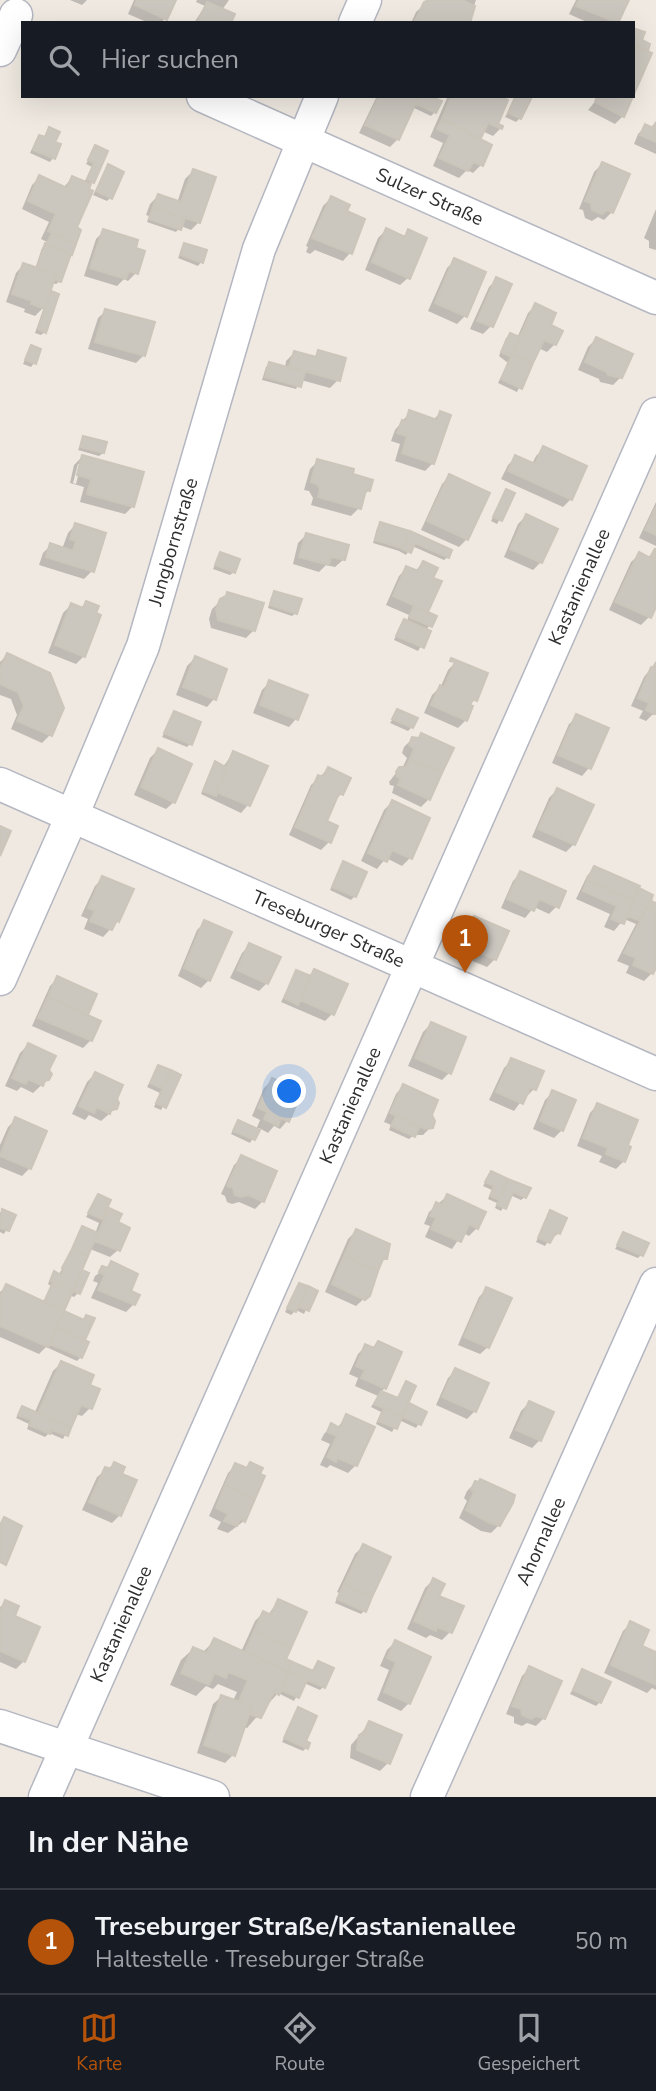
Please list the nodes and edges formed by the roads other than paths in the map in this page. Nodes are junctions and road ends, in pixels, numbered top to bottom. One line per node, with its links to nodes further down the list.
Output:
1 (365, 0): 3 (street)
2 (17, 15): 4 (street)
3 (356, 21)
4 (0, 50)
5 (208, 98): 7 (street, Sulzer Straße)
6 (321, 98): 7 (street, Jungbornstraße)
7 (303, 140): 8 (street, Sulzer Straße); 11 (street, Jungbornstraße)
8 (656, 298)
9 (656, 414): 12 (street, Kastanienallee)
10 (0, 784): 11 (street, Treseburger Straße)
11 (72, 816): 12 (street, Treseburger Straße); 13 (street, Jungbornstraße)
12 (412, 965): 14 (street, Treseburger Straße); 17 (street, Kastanienallee)
13 (0, 979)
14 (656, 1074)
15 (656, 1284): 20 (street, Ahornallee)
16 (0, 1726): 17 (street)
17 (67, 1747): 18 (street, Kastanienallee); 19 (street)
18 (45, 1797)
19 (213, 1797)
20 (427, 1797)

